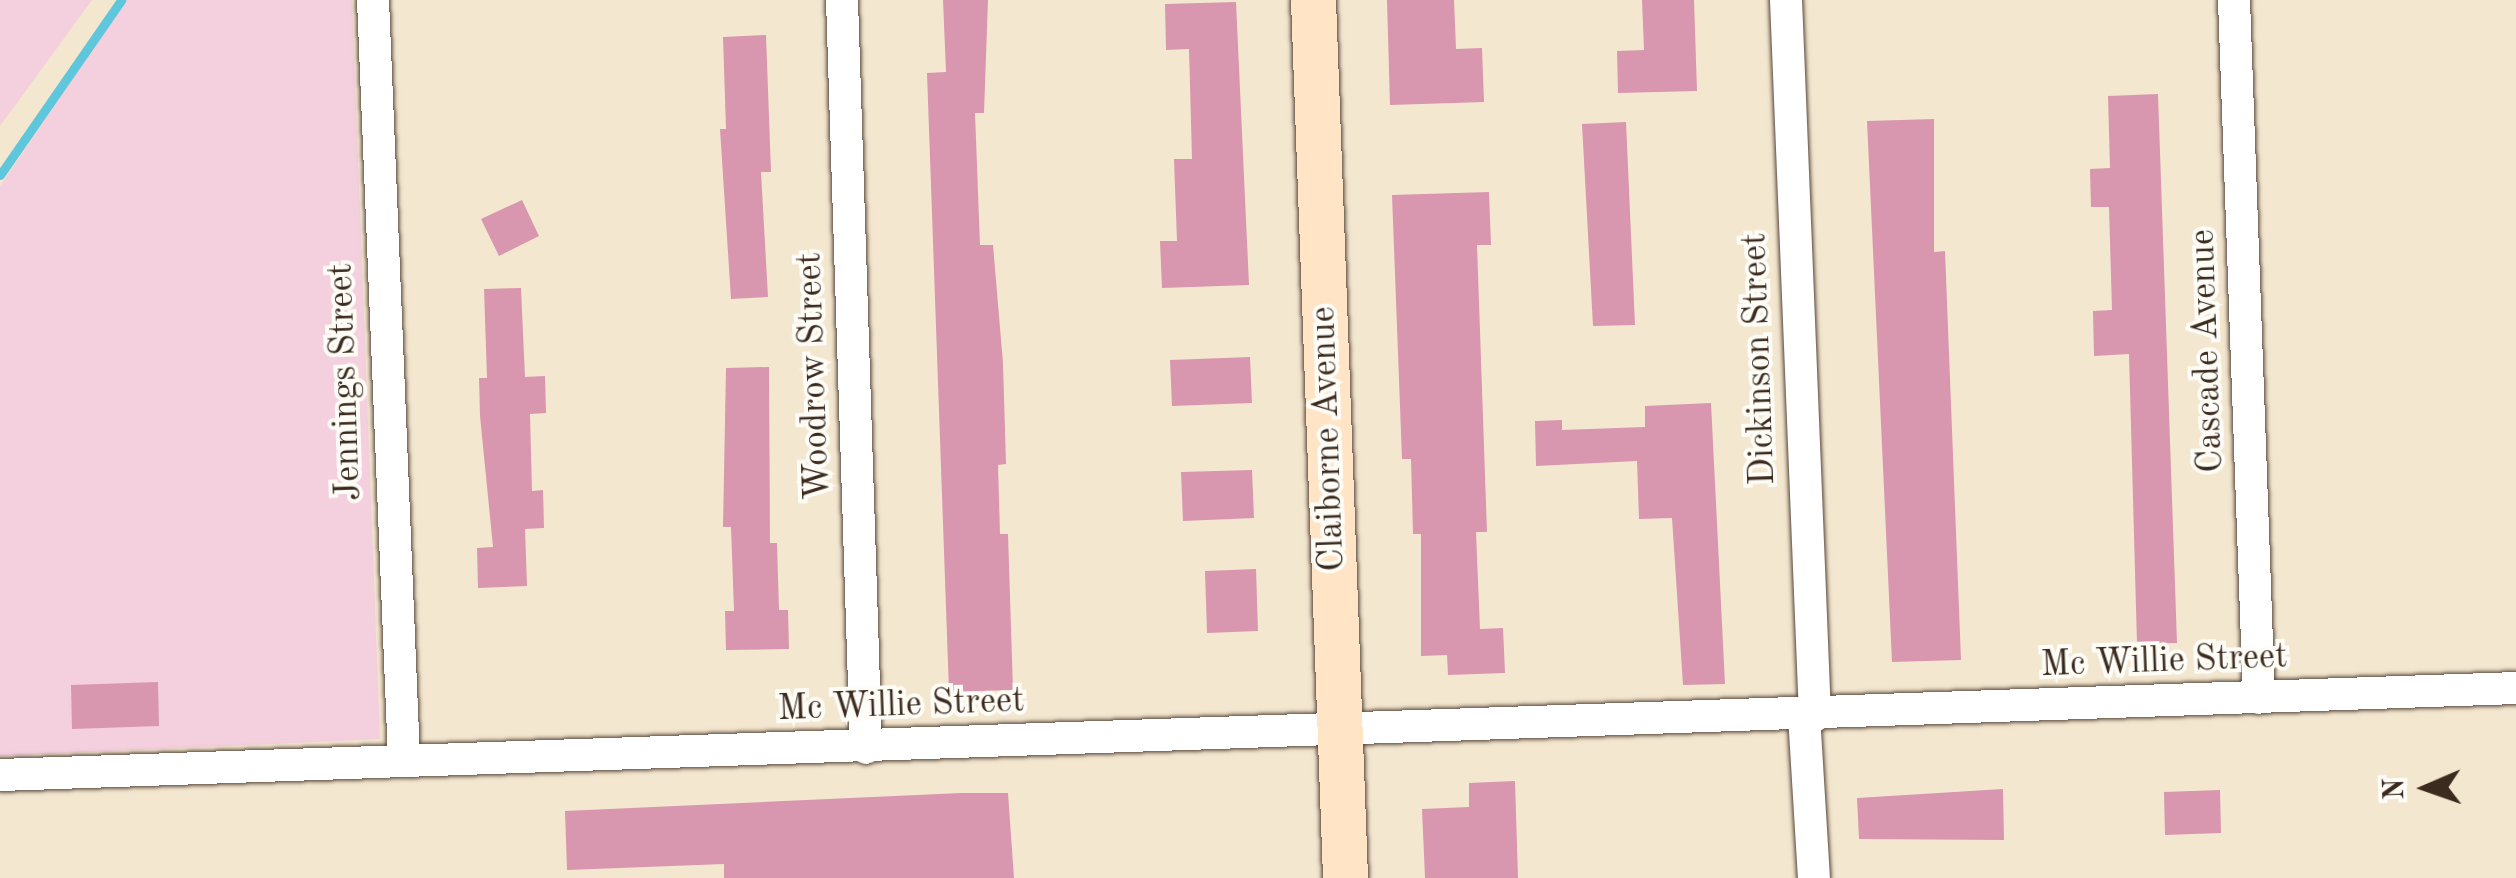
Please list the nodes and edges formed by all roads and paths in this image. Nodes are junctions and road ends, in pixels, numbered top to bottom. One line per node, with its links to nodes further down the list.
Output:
1 (373, 0): 11 (street, Jennings Street)
2 (842, 0): 10 (street, Woodrow Street)
3 (1313, 0): 9 (street, Claiborne Avenue)
4 (1786, 0): 8 (street, Dickinson Street)
5 (2234, 0): 7 (street, Cascade Avenue)
6 (2516, 688): 7 (street, Mc Willie Street)
7 (2259, 698): 8 (street, Mc Willie Street)
8 (1809, 715): 9 (street, Mc Willie Street); 14 (street, Dickinson Street)
9 (1340, 731): 10 (street, Mc Willie Street); 13 (street, Claiborne Avenue)
10 (866, 748): 11 (street, Mc Willie Street)
11 (404, 760): 12 (street, Mc Willie Street)
12 (0, 775)
13 (1346, 878)
14 (1814, 878)

